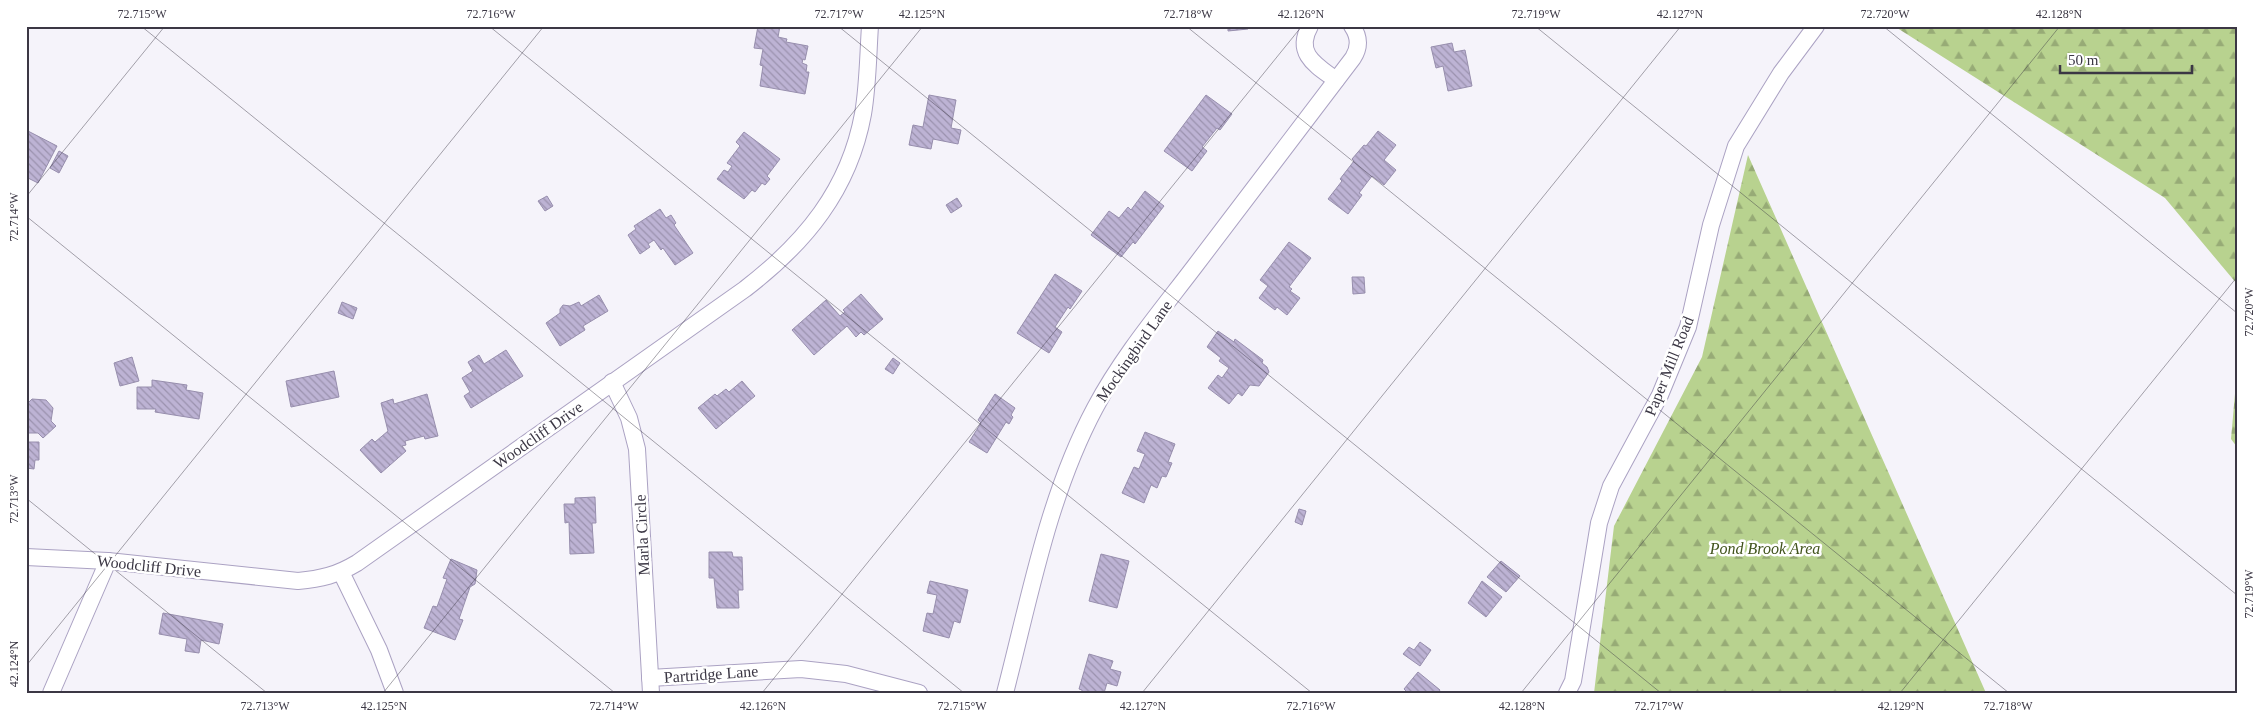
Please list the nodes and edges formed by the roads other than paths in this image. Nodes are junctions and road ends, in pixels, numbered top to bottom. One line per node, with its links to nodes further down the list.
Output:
1 (870, 26): 6 (street, Woodcliff Drive)
2 (1310, 26): 5 (street)
3 (1352, 26): 5 (street, Mockingbird Lane)
4 (1816, 26): 15 (street, Paper Mill Road)
5 (1336, 80): 14 (street, Mockingbird Lane)
6 (612, 382): 9 (street, Woodcliff Drive); 10 (street, Marla Circle)
7 (26, 557): 8 (street, Woodcliff Drive)
8 (108, 561): 9 (street, Woodcliff Drive); 11 (street)
9 (341, 572): 12 (street)
10 (650, 685): 13 (street, Partridge Lane)
11 (51, 693)
12 (395, 693)
13 (919, 693)
14 (1005, 693)
15 (1567, 693)

